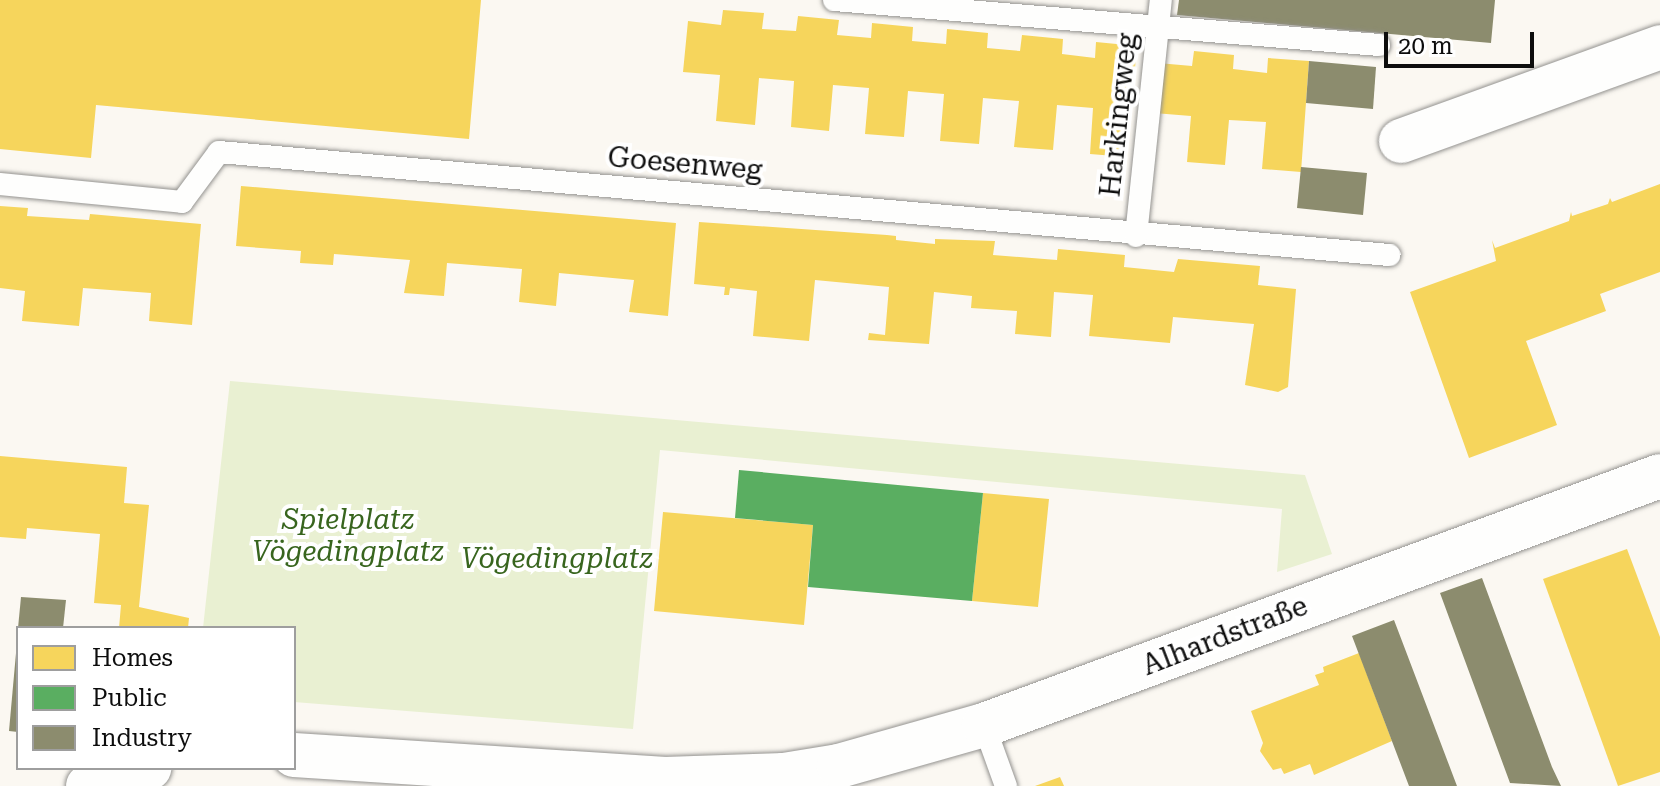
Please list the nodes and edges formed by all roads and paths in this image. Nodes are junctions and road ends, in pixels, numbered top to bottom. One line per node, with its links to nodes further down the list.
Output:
1 (834, 0): 3 (lane)
2 (1161, 0): 3 (lane, Harkingweg)
3 (1158, 29): 4 (lane); 8 (lane, Harkingweg)
4 (1379, 45)
5 (1660, 47): 6 (street)
6 (1401, 141)
7 (0, 184): 8 (lane, Goesenweg)
8 (1136, 236): 9 (lane, Goesenweg)
9 (1389, 255)
10 (1660, 476): 11 (street, Alhardstraße)
11 (984, 725): 14 (street, Alhardstraße); 16 (lane)
12 (296, 755): 14 (street, Alhardstraße)
13 (142, 770): 15 (street)
14 (785, 780)
15 (88, 786)
16 (1006, 786)

